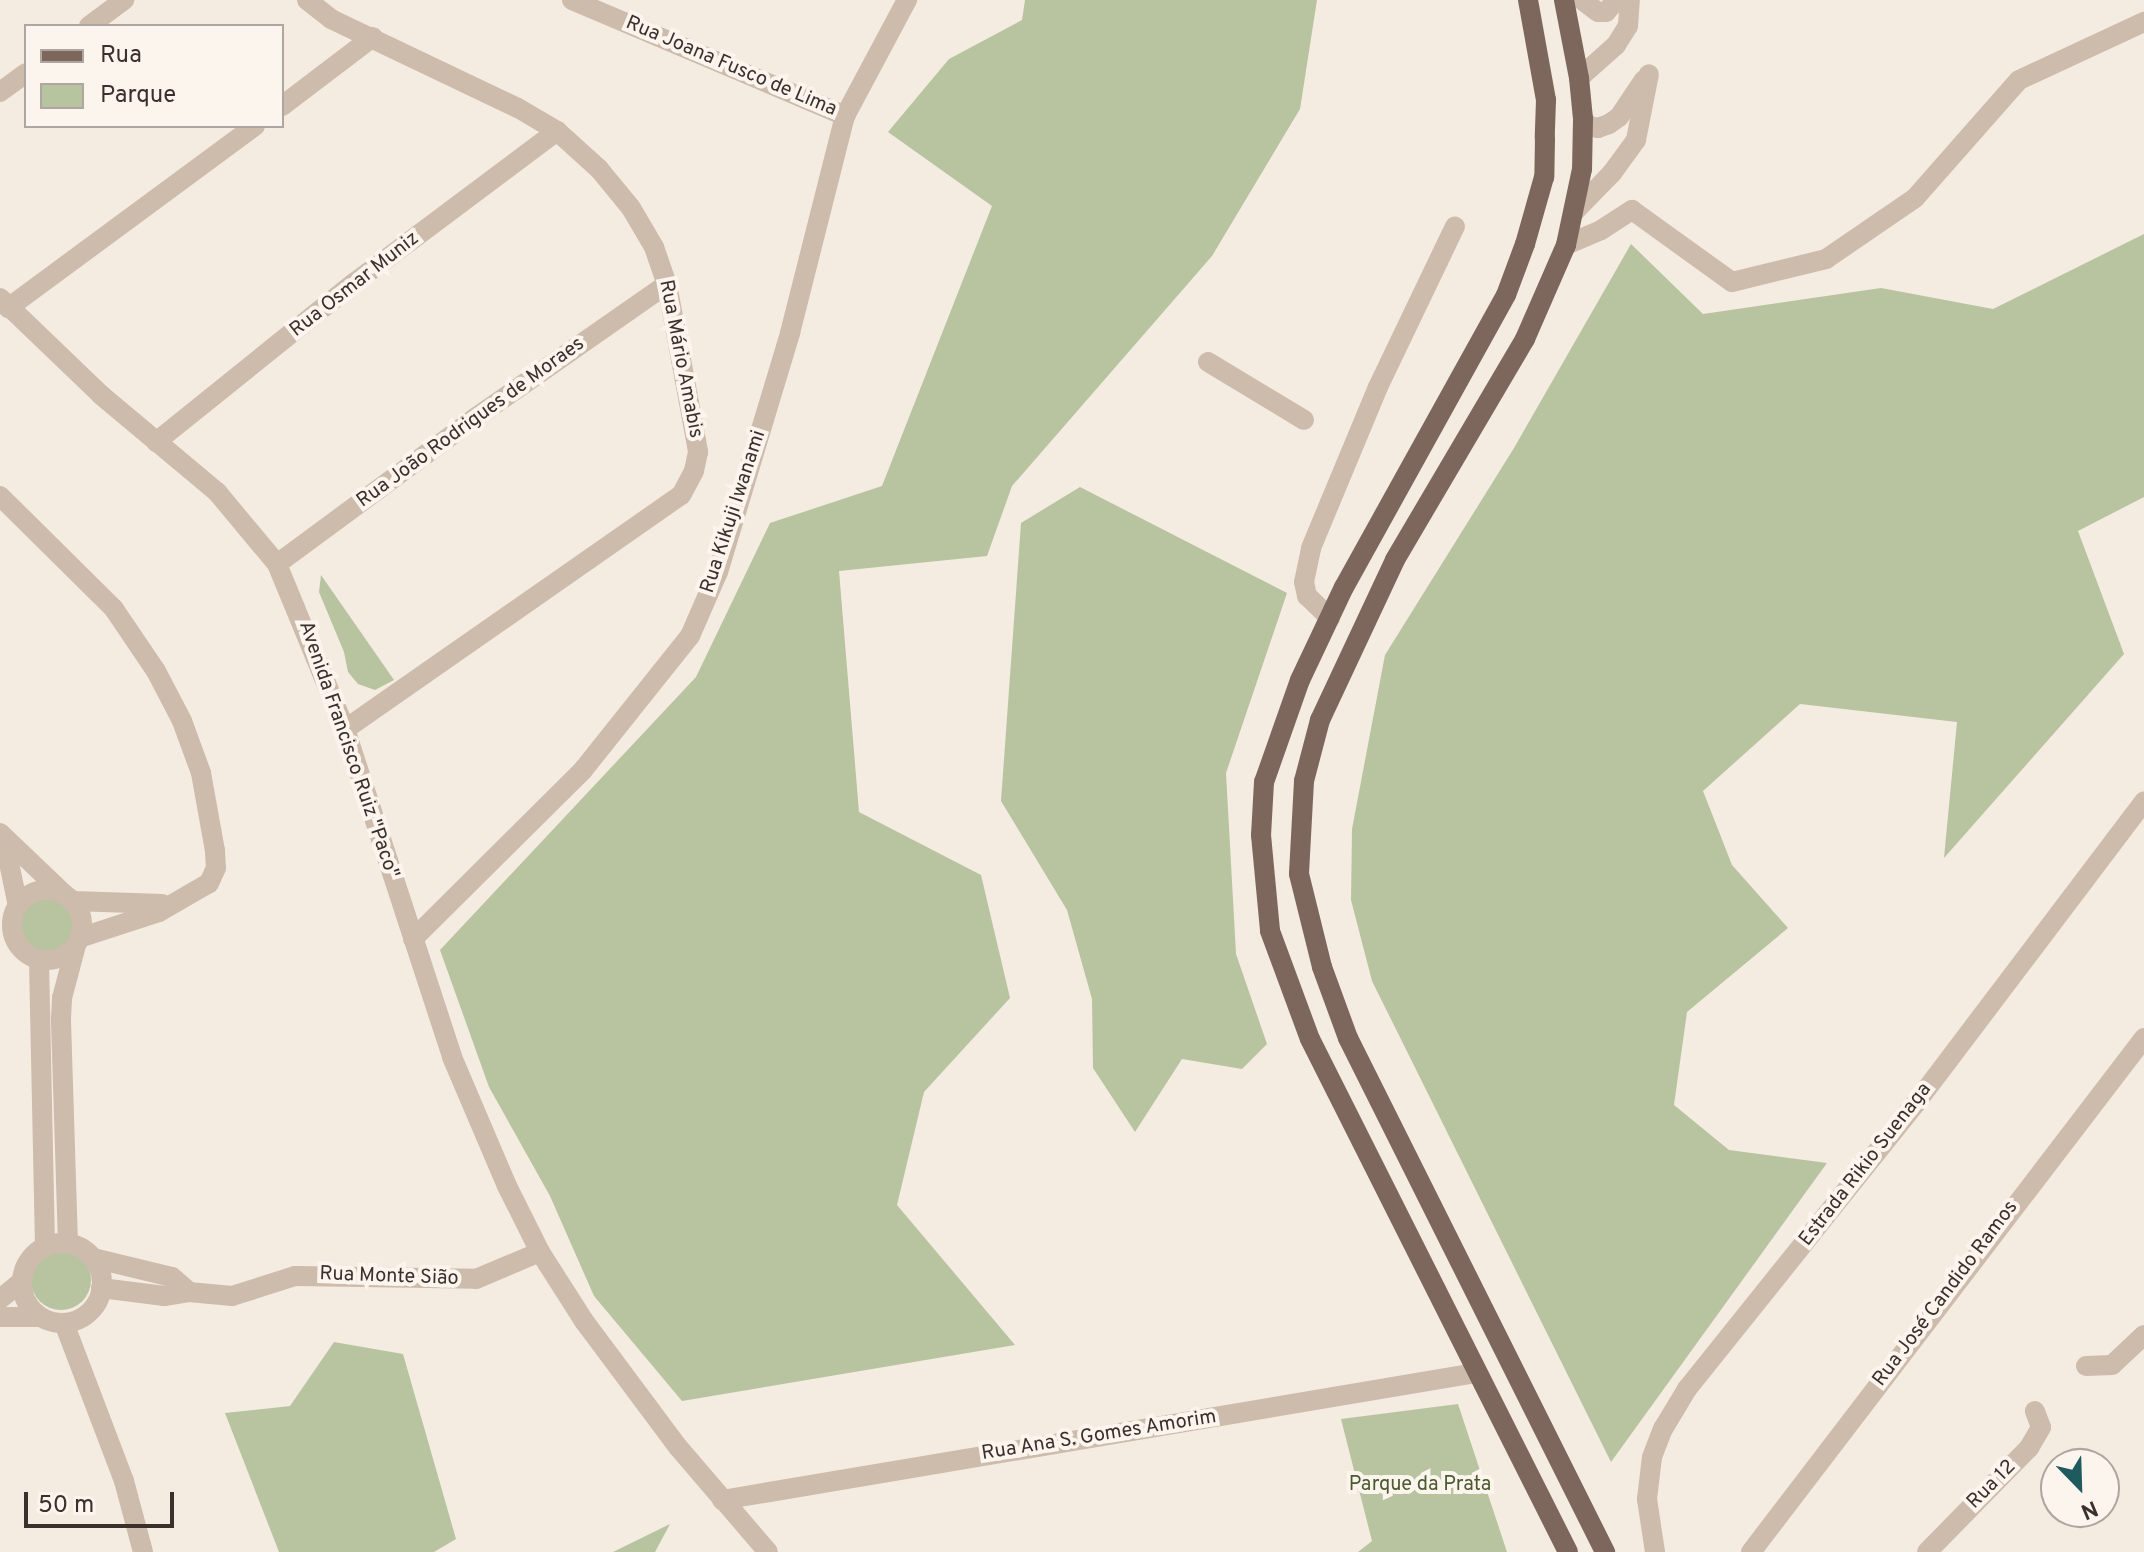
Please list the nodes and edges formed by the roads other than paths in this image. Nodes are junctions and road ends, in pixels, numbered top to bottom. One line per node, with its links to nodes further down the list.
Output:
1 (124, 0): 11 (street)
2 (307, 0): 12 (street, Rua Mário Amabis)
3 (572, 0): 17 (street, Rua Joana Fusco de Lima)
4 (907, 0): 17 (street, Rua Kikuji Iwanami)
5 (1528, 0): 31 (main road)
6 (1564, 0): 14 (main road)
7 (1582, 0): 8 (street)
8 (1616, 0)
9 (1630, 0): 14 (street)
10 (2144, 22): 23 (street)
11 (92, 24)
12 (373, 37): 16 (street); 20 (street, Rua Mário Amabis)
13 (24, 74): 15 (street)
14 (1579, 78): 18 (main road)
15 (0, 92)
16 (284, 104)
17 (845, 116): 38 (street, Rua Kikuji Iwanami)
18 (1583, 119): 21 (main road); 21 (street)
19 (252, 128): 25 (street)
20 (557, 131): 24 (street, Rua Mário Amabis); 28 (street, Rua Osmar Muniz)
21 (1575, 211): 23 (main road)
22 (1455, 226): 31 (street)
23 (1566, 245): 62 (main road)
24 (667, 284): 30 (street, Rua João Rodrigues de Moraes); 32 (street, Rua Mário Amabis)
25 (4, 303): 28 (street, Avenida Francisco Ruiz "Paco")
26 (1208, 362): 27 (street)
27 (1304, 420)
28 (156, 442): 30 (street, Avenida Francisco Ruiz "Paco")
29 (0, 496): 36 (street)
30 (277, 564): 32 (street, Avenida Francisco Ruiz "Paco")
31 (1330, 618): 56 (main road)
32 (345, 729): 38 (street, Avenida Francisco Ruiz "Paco")
33 (2144, 801): 63 (street, Estrada Rikio Suenaga)
34 (2, 836): 35 (street); 37 (street)
35 (68, 898): 36 (street); 37 (street); 39 (street)
36 (178, 902): 39 (street)
37 (10, 918): 40 (street)
38 (413, 939): 45 (street, Avenida Francisco Ruiz "Paco")
39 (78, 941): 41 (street); 43 (street)
40 (8, 944): 41 (street)
41 (39, 960): 44 (street)
42 (2144, 1038): 64 (street, Rua José Candido Ramos)
43 (68, 1244): 44 (street); 46 (street)
44 (45, 1247): 47 (street)
45 (540, 1252): 49 (street, Rua Monte Sião); 58 (street, Avenida Francisco Ruiz "Paco")
46 (93, 1258): 48 (street); 49 (street, Rua Monte Sião)
47 (22, 1281): 50 (street); 52 (street)
48 (101, 1288): 49 (street, Rua Monte Sião); 53 (street)
49 (189, 1292)
50 (0, 1299)
51 (0, 1317): 52 (street)
52 (39, 1317): 53 (street)
53 (64, 1323): 59 (street)
54 (2144, 1335): 55 (street)
55 (2086, 1366)
56 (1476, 1373): 58 (street, Rua Ana S. Gomes Amorim); 61 (main road)
57 (2035, 1411): 65 (street, Rua 12)
58 (722, 1500): 60 (street, Avenida Francisco Ruiz "Paco")
59 (143, 1552)
60 (768, 1552)
61 (1568, 1552)
62 (1605, 1552)
63 (1655, 1552)
64 (1751, 1552)
65 (1927, 1552)

